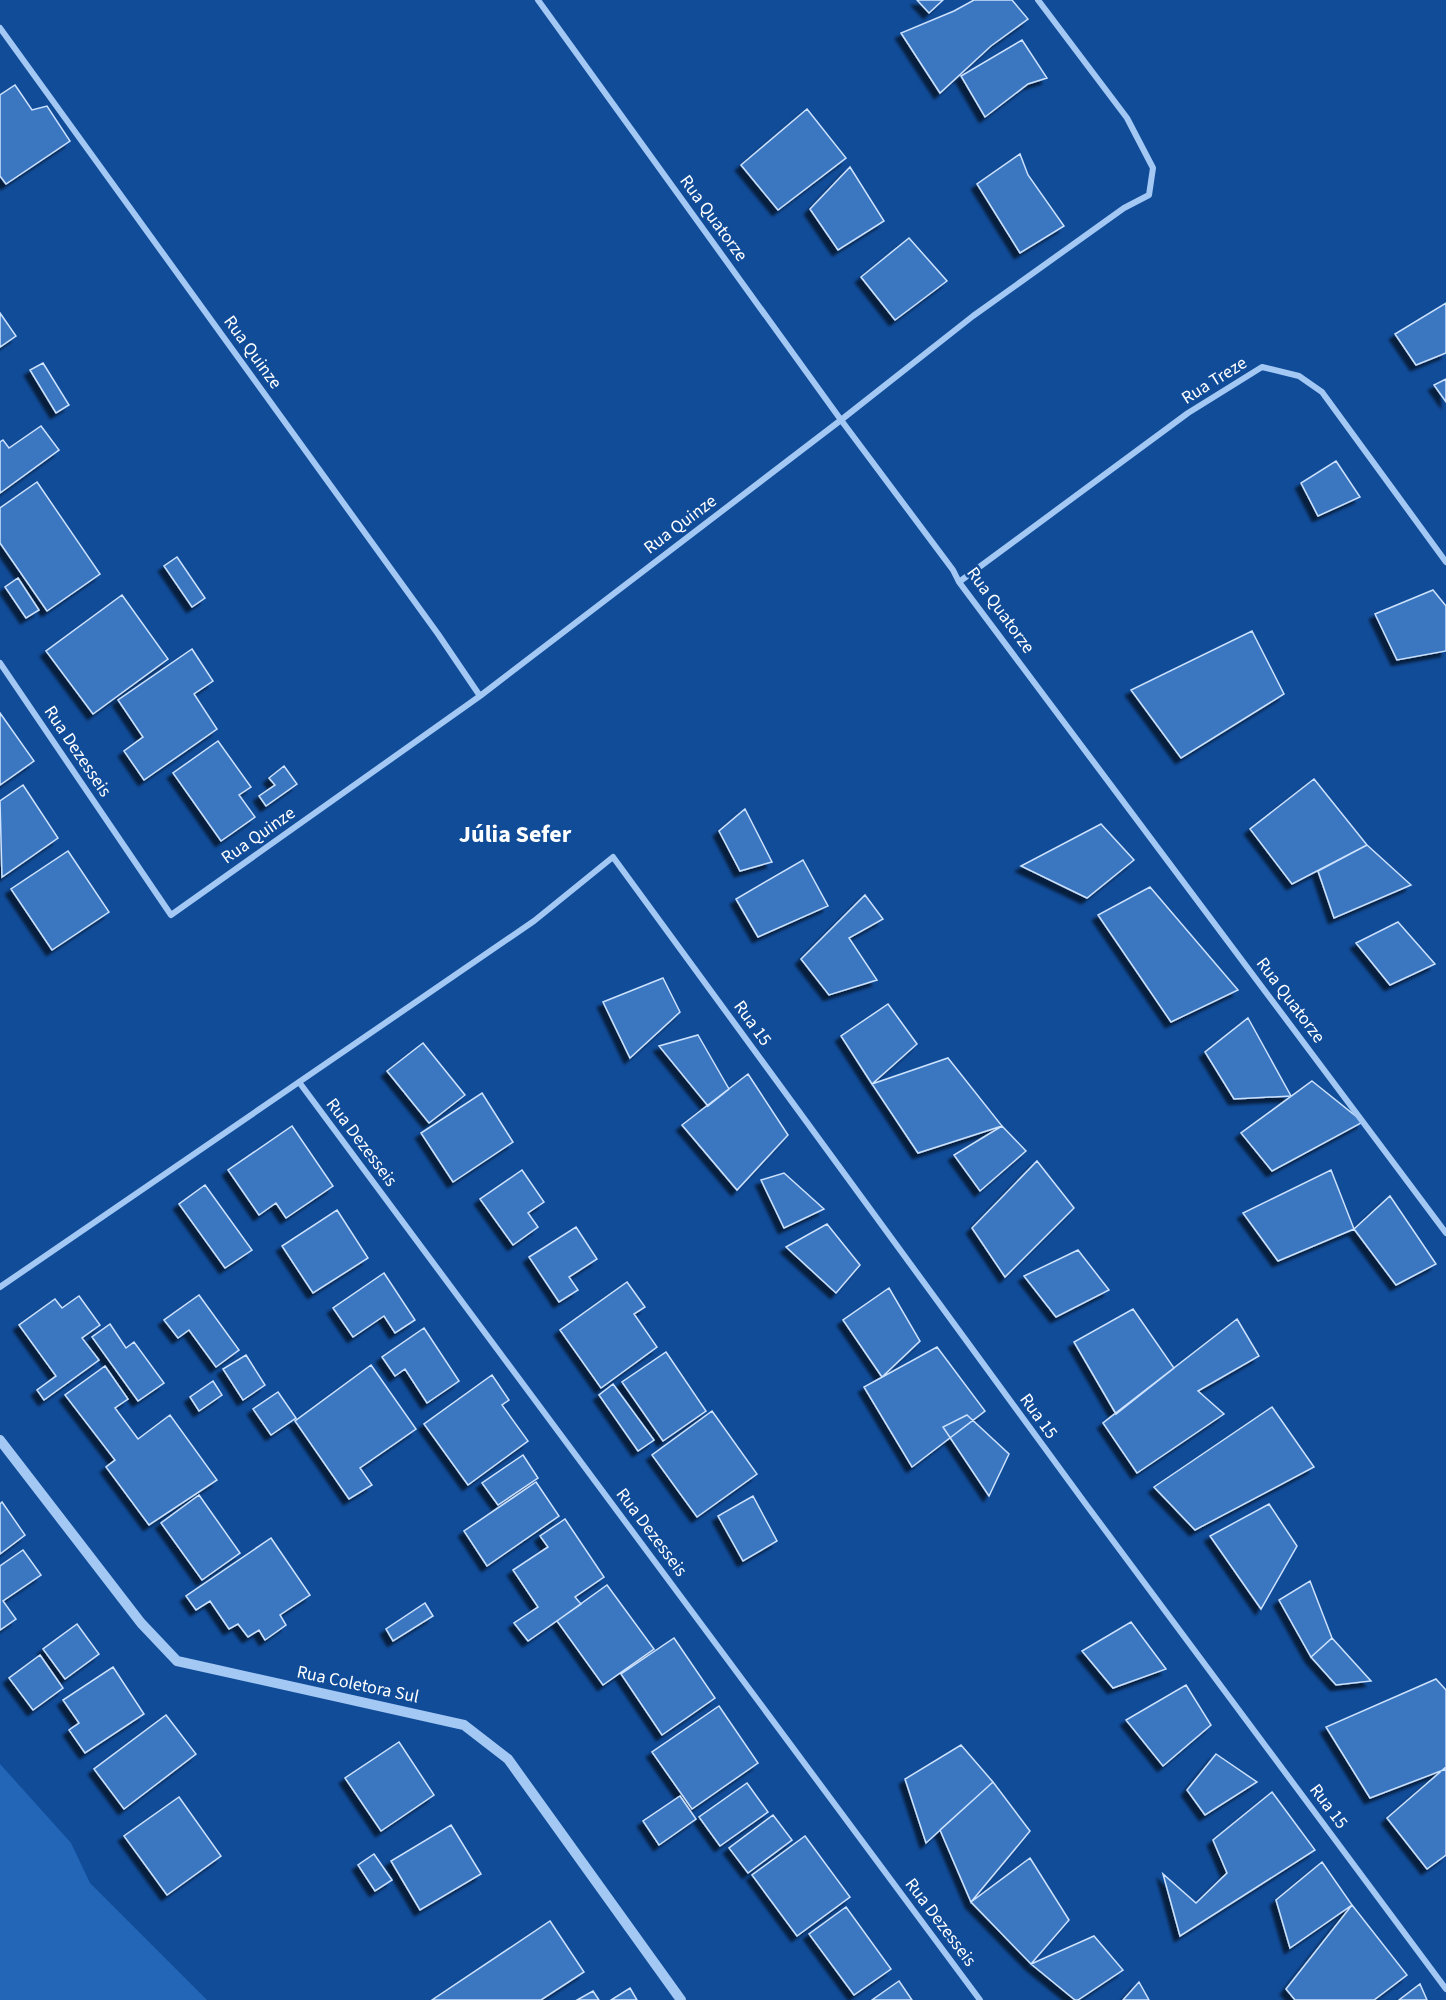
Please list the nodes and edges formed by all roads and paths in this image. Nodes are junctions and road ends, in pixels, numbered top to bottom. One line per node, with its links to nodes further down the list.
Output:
1 (538, 0): 4 (street, Rua Quatorze)
2 (1038, 0): 4 (street)
3 (0, 28): 8 (street, Rua Quinze)
4 (841, 420): 6 (street, Rua Quatorze); 8 (street, Rua Quinze)
5 (1446, 561): 6 (street, Rua Treze)
6 (959, 582): 11 (street, Rua Quatorze)
7 (0, 663): 9 (street, Rua Dezesseis)
8 (480, 696): 9 (street, Rua Quinze)
9 (171, 915)
10 (299, 1082): 12 (street); 14 (street, Rua 15); 16 (street, Rua Dezesseis)
11 (1446, 1233)
12 (0, 1287)
13 (0, 1440): 15 (street, Rua Coletora Sul)
14 (1446, 1989)
15 (681, 2000)
16 (980, 2000)

